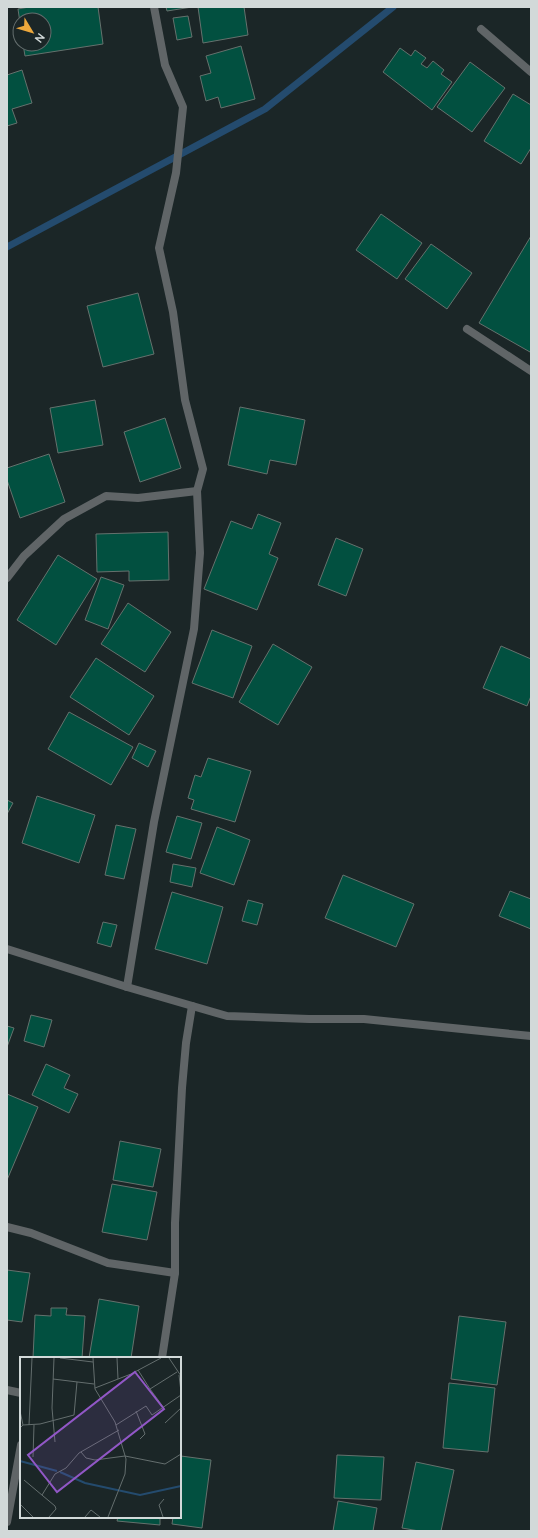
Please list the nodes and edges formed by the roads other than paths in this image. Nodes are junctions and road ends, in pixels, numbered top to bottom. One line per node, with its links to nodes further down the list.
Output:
1 (154, 7): 6 (street)
2 (481, 29): 3 (street)
3 (531, 72)
4 (467, 329): 5 (street)
5 (531, 371)
6 (197, 491): 7 (street); 9 (street)
7 (7, 578)
8 (7, 949): 9 (street)
9 (127, 987): 10 (street)
10 (192, 1006): 11 (street); 13 (street)
11 (531, 1036)
12 (7, 1227): 13 (street)
13 (175, 1273): 14 (street)
14 (162, 1357)
15 (7, 1390): 16 (street)
16 (20, 1393)
17 (20, 1450): 18 (street)
18 (7, 1522)

